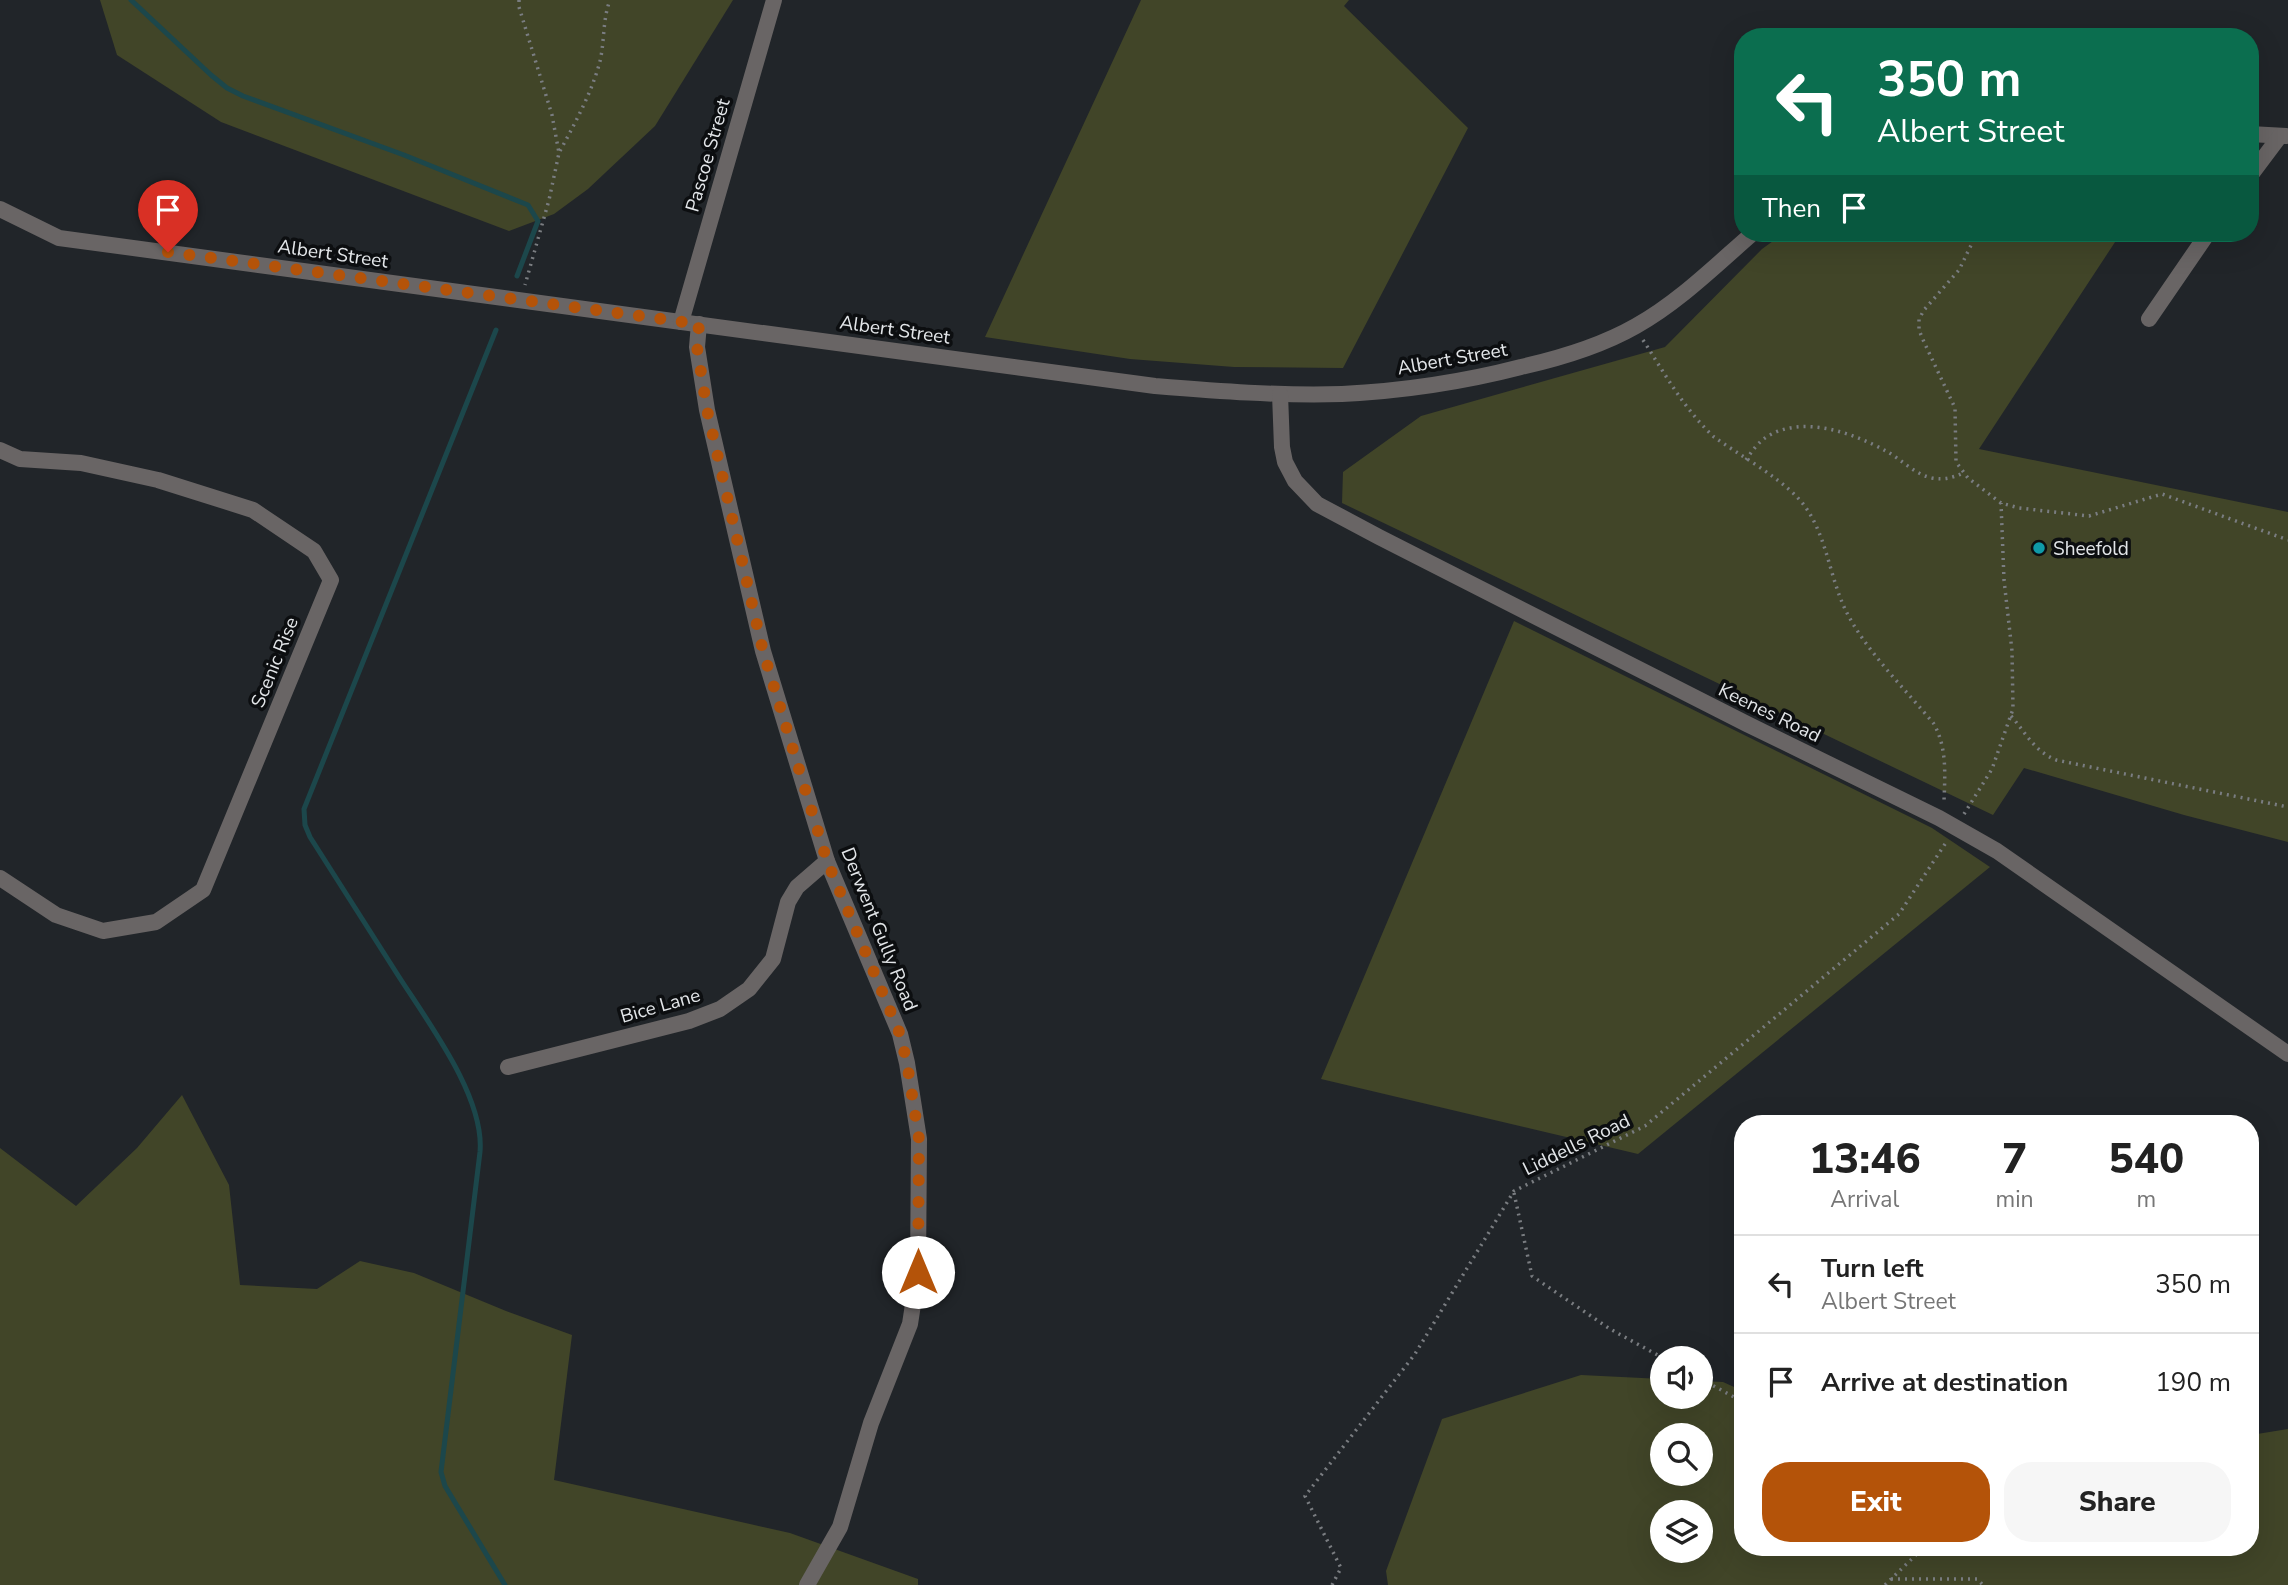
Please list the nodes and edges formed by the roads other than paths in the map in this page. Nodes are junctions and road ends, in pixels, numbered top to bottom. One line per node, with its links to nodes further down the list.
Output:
1 (774, 0): 9 (street, Pascoe Street)
2 (2259, 135): 3 (street)
3 (2284, 136): 4 (street)
4 (2259, 165)
5 (0, 209): 9 (street, Albert Street)
6 (1742, 242): 11 (street, Albert Street)
7 (2202, 242): 8 (street)
8 (2149, 319)
9 (681, 322): 10 (street, Albert Street)
10 (699, 324): 11 (street, Albert Street); 13 (street, Derwent Gully Road)
11 (1280, 394): 15 (street, Keenes Road)
12 (0, 450): 14 (street, Scenic Rise)
13 (827, 861): 16 (street, Bice Lane); 17 (street, Derwent Gully Road)
14 (0, 878)
15 (2288, 1054)
16 (508, 1067)
17 (807, 1585)

